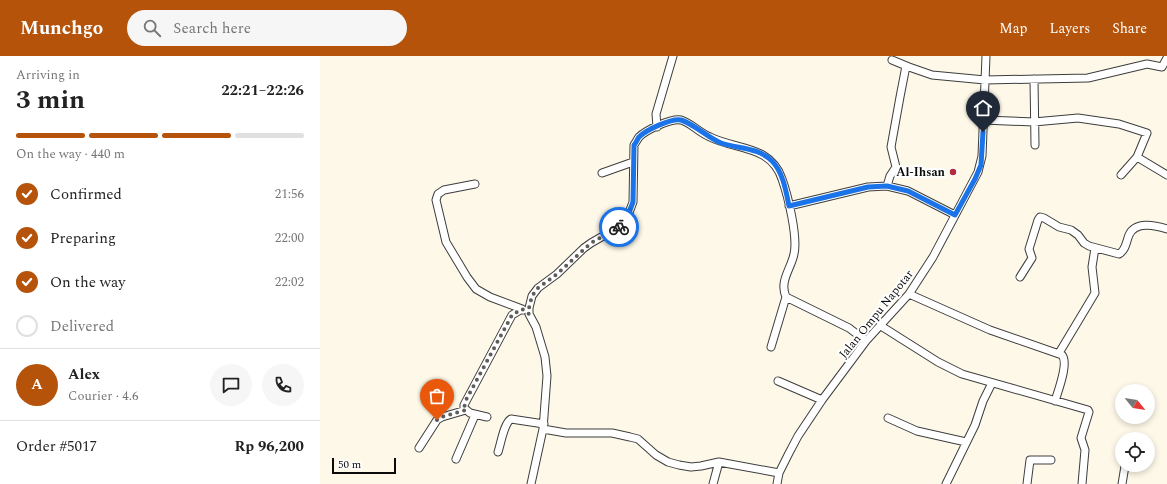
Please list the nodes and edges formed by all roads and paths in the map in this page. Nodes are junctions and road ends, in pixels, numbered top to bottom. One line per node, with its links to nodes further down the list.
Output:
1 (673, 56): 11 (street)
2 (986, 56): 8 (street, Jalan Ompu Napotar)
3 (1167, 58): 6 (street)
4 (892, 60): 5 (street)
5 (906, 66): 8 (street); 19 (street)
6 (1164, 68): 7 (street)
7 (1034, 79): 8 (street); 10 (street)
8 (985, 80): 9 (street, Jalan Ompu Napotar)
9 (983, 120): 10 (street); 21 (street, Jalan Ompu Napotar)
10 (1034, 122): 12 (street); 13 (street)
11 (656, 127): 14 (street); 20 (street)
12 (1035, 145)
13 (1136, 157): 16 (street); 17 (street)
14 (633, 162): 15 (street); 28 (street)
15 (602, 172)
16 (1121, 175)
17 (1167, 175)
18 (475, 184): 27 (street)
19 (887, 186): 20 (street); 21 (street)
20 (789, 206): 26 (street)
21 (955, 215): 25 (street, Jalan Ompu Napotar)
22 (1167, 229): 23 (street)
23 (1095, 248): 24 (street); 32 (street)
24 (1020, 277)
25 (909, 294): 29 (street, Jalan Ompu Napotar); 32 (street)
26 (786, 296): 30 (street); 31 (street)
27 (522, 309): 28 (street); 37 (street)
28 (529, 314): 41 (street)
29 (881, 326): 30 (street, Jalan Ompu Napotar); 34 (street)
30 (866, 341): 35 (street, Jalan Ompu Napotar)
31 (771, 347)
32 (1059, 353): 36 (street)
33 (778, 381): 35 (street)
34 (992, 383): 36 (street); 42 (street)
35 (822, 400): 49 (street, Jalan Ompu Napotar)
36 (1055, 401): 55 (street)
37 (466, 410): 38 (street); 43 (street)
38 (475, 414): 39 (street); 45 (street)
39 (487, 417)
40 (888, 418): 42 (street)
41 (544, 426): 44 (street); 47 (street); 50 (street)
42 (966, 442): 53 (street)
43 (419, 448)
44 (498, 452)
45 (456, 459)
46 (1051, 460): 54 (street)
47 (719, 462): 49 (street); 51 (street)
48 (1124, 472): 56 (street)
49 (779, 473): 52 (street, Jalan Ompu Napotar)
50 (531, 484)
51 (713, 484)
52 (777, 484)
53 (946, 484)
54 (1027, 484)
55 (1082, 484)
56 (1122, 484)

